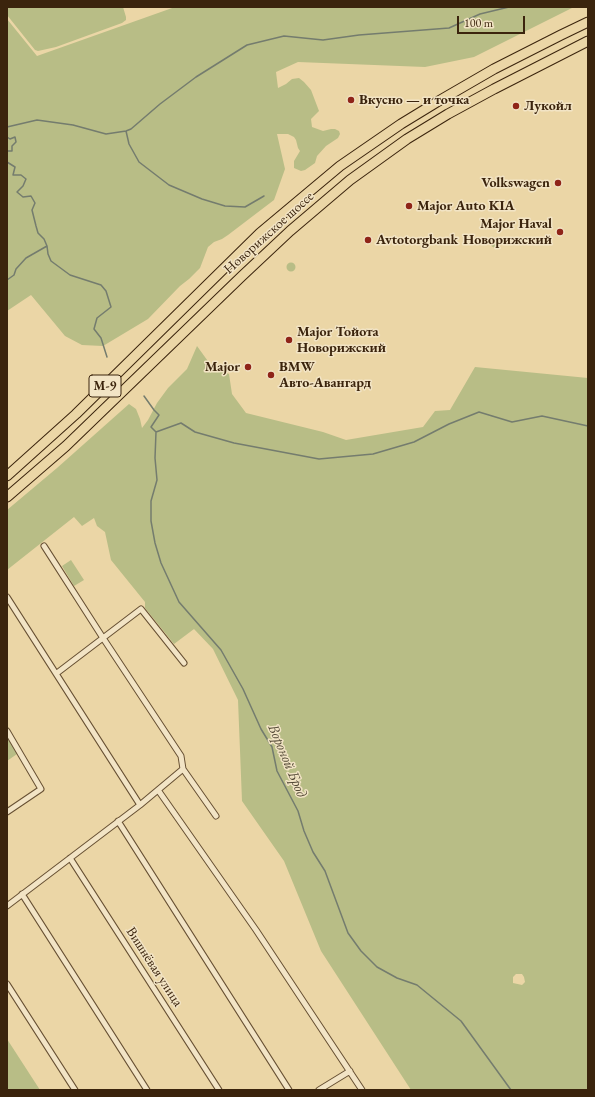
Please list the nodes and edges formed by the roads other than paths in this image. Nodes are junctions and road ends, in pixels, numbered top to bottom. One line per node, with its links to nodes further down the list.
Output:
1 (588, 22): 3 (highway, Новорижское шоссе / М-9)
2 (588, 41): 4 (highway, Новорижское шоссе / М-9)
3 (7, 476)
4 (7, 497)
5 (44, 546): 7 (street)
6 (7, 596): 9 (street)
7 (103, 638): 8 (street); 9 (street); 11 (street)
8 (184, 663)
9 (56, 673): 13 (street)
10 (7, 732): 14 (street)
11 (183, 769): 12 (street); 15 (street)
12 (158, 790): 13 (street); 21 (street)
13 (140, 805): 16 (street)
14 (7, 812)
15 (216, 816)
16 (118, 821): 17 (street); 25 (street)
17 (70, 858): 18 (street); 24 (street, Вишнёвая улица)
18 (22, 894): 19 (street); 23 (street)
19 (7, 906)
20 (7, 984): 22 (street)
21 (350, 1071): 26 (street); 27 (street)
22 (75, 1090)
23 (147, 1090)
24 (219, 1090)
25 (289, 1090)
26 (319, 1090)
27 (362, 1090)

